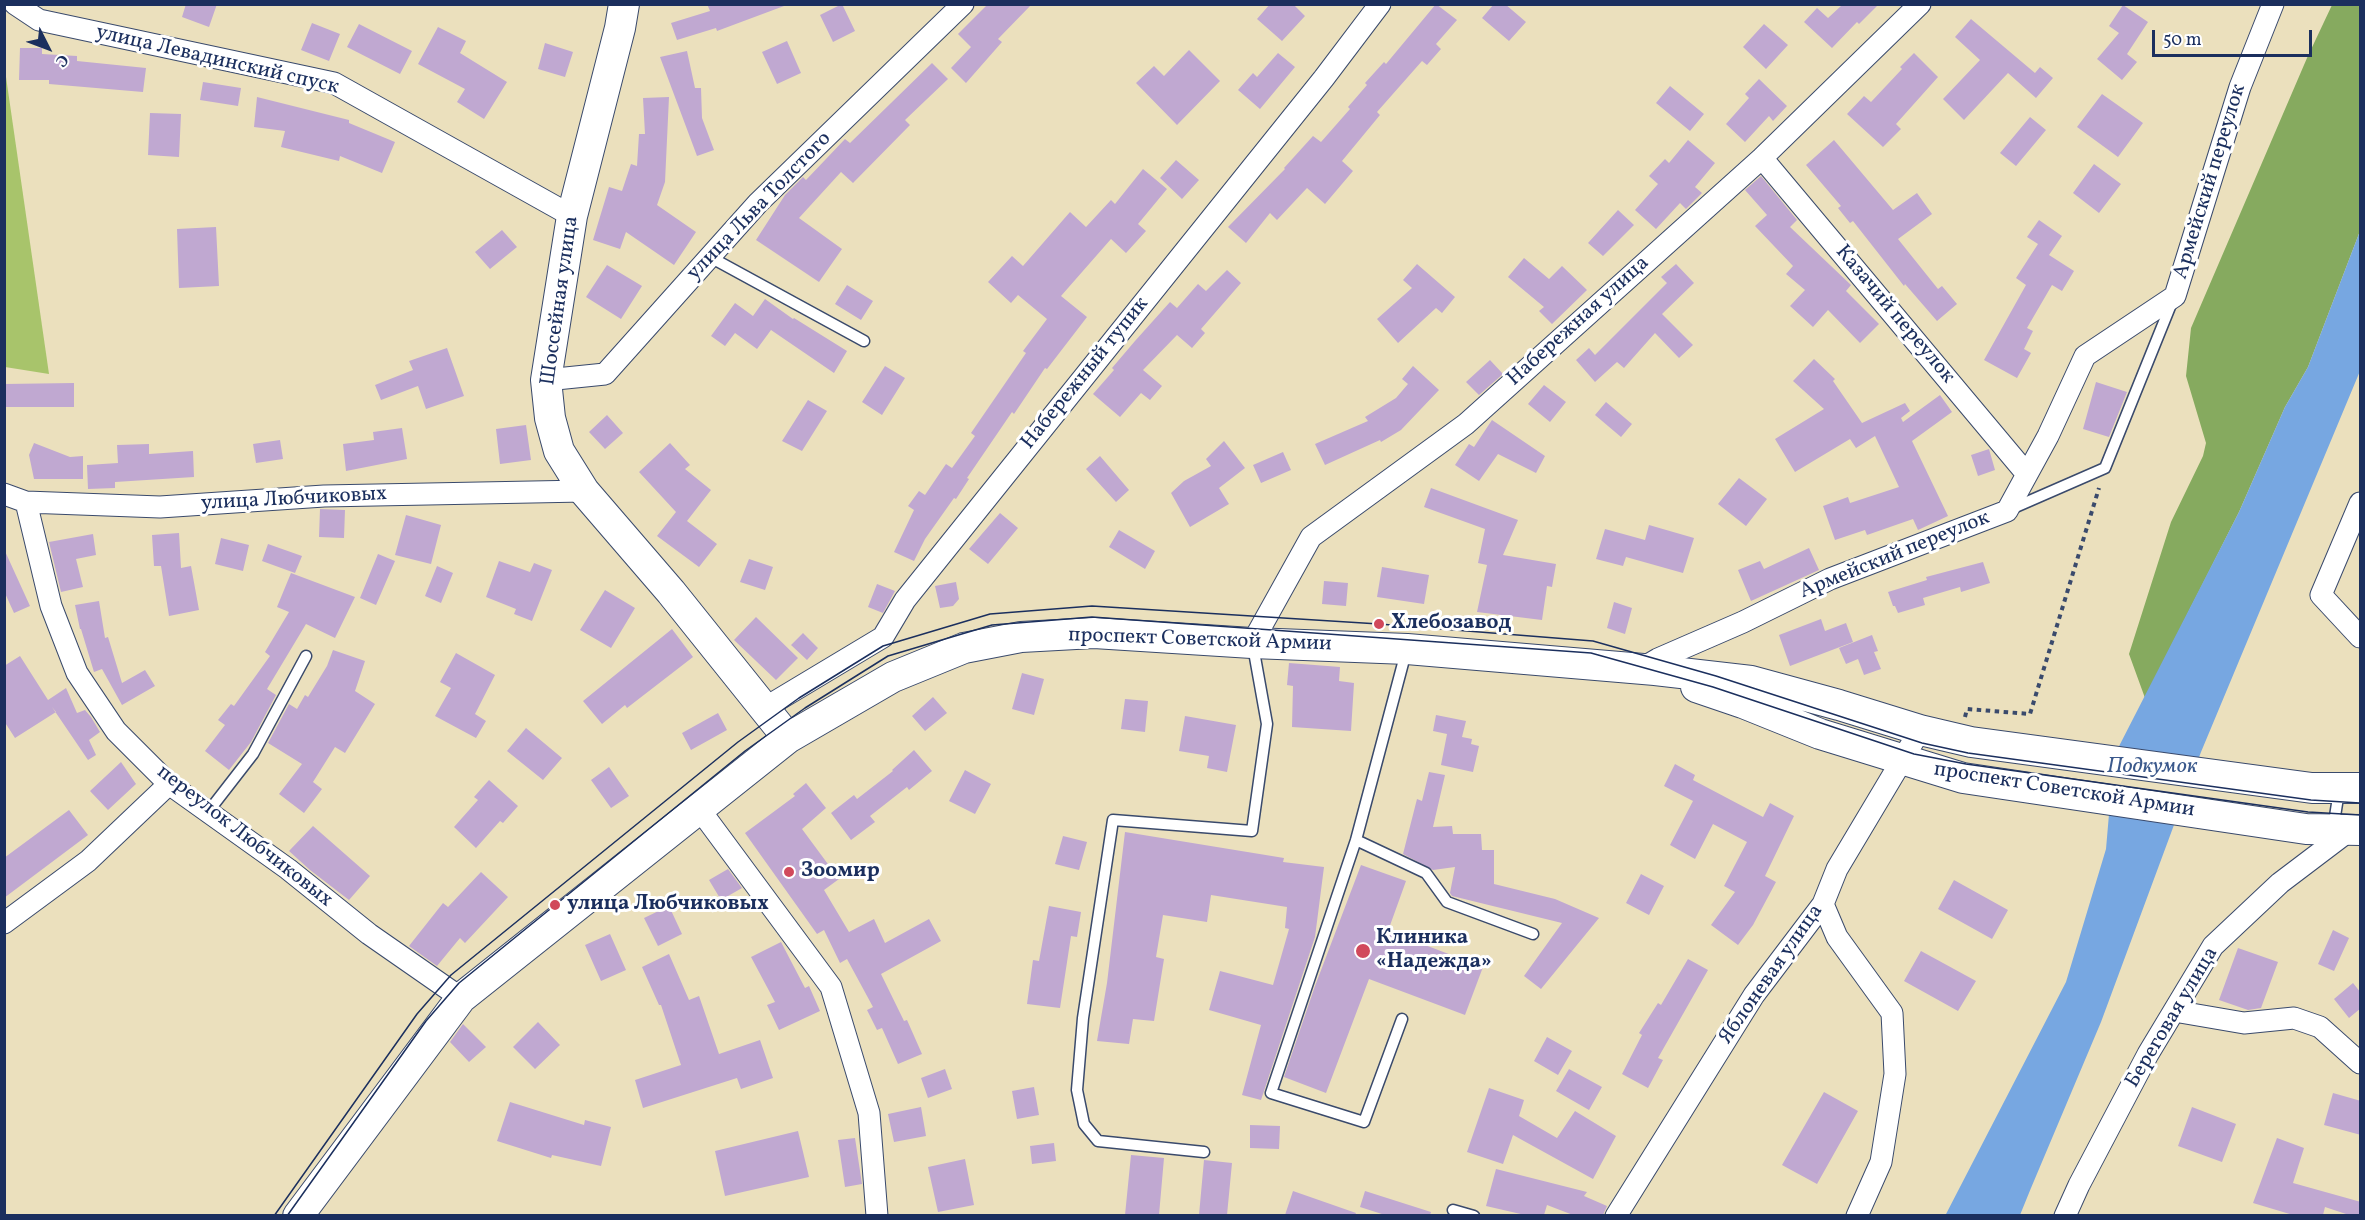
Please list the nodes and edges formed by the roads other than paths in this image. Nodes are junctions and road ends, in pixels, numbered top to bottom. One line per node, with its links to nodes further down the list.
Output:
1 (15, 4): 8 (street, улица Левадинский спуск)
2 (624, 4): 8 (main road, Шоссейная улица)
3 (963, 4): 9 (street, улица Льва Толстого)
4 (1380, 4): 24 (street, Набережный тупик)
5 (1920, 4): 7 (street, Набережная улица)
6 (2273, 4): 10 (street, Армейский переулок)
7 (1762, 158): 13 (street, Казачий переулок); 20 (street, Набережная улица)
8 (572, 216): 12 (main road, Шоссейная улица)
9 (710, 257): 11 (lane); 12 (street, улица Льва Толстого)
10 (2175, 296): 13 (street, Армейский переулок); 18 (lane)
11 (864, 341)
12 (546, 380): 14 (main road, Шоссейная улица)
13 (2026, 473): 18 (street, Армейский переулок)
14 (584, 491): 16 (street, улица Любчиковых); 24 (main road, Шоссейная улица)
15 (4, 494): 16 (street, улица Любчиковых)
16 (26, 502): 28 (street, переулок Любчиковых)
17 (2361, 503): 19 (street)
18 (2007, 511): 23 (street, Армейский переулок)
19 (2361, 637)
20 (1252, 643): 21 (main road, проспект Советской Армии); 26 (main road, проспект Советской Армии); 41 (lane)
21 (1407, 649): 23 (main road, проспект Советской Армии); 33 (lane)
22 (306, 656): 31 (lane)
23 (1640, 669): 25 (main road, проспект Советской Армии); 27 (main road, проспект Советской Армии)
24 (763, 709): 26 (main road, Шоссейная улица)
25 (1920, 730): 27 (street, Яблоневая улица); 29 (main road, проспект Советской Армии)
26 (788, 738): 30 (main road, проспект Советской Армии)
27 (1902, 761): 32 (main road, проспект Советской Армии); 34 (street, Яблоневая улица)
28 (169, 784): 31 (street, переулок Любчиковых); 35 (street)
29 (2338, 788): 32 (lane)
30 (700, 810): 37 (main road, проспект Советской Армии); 44 (street)
31 (208, 812): 37 (street, переулок Любчиковых)
32 (2337, 830): 38 (street, Береговая улица)
33 (1356, 840): 36 (lane); 39 (lane)
34 (1823, 904): 46 (street, Яблоневая улица); 47 (street)
35 (4, 923)
36 (1533, 934)
37 (461, 998): 43 (main road, проспект Советской Армии)
38 (2174, 1011): 40 (street); 48 (street, Береговая улица)
39 (1402, 1019)
40 (2361, 1063)
41 (1204, 1152)
42 (1453, 1210): 45 (lane)
43 (298, 1215)
44 (877, 1215)
45 (1474, 1215)
46 (1616, 1215)
47 (1857, 1215)
48 (2065, 1215)

